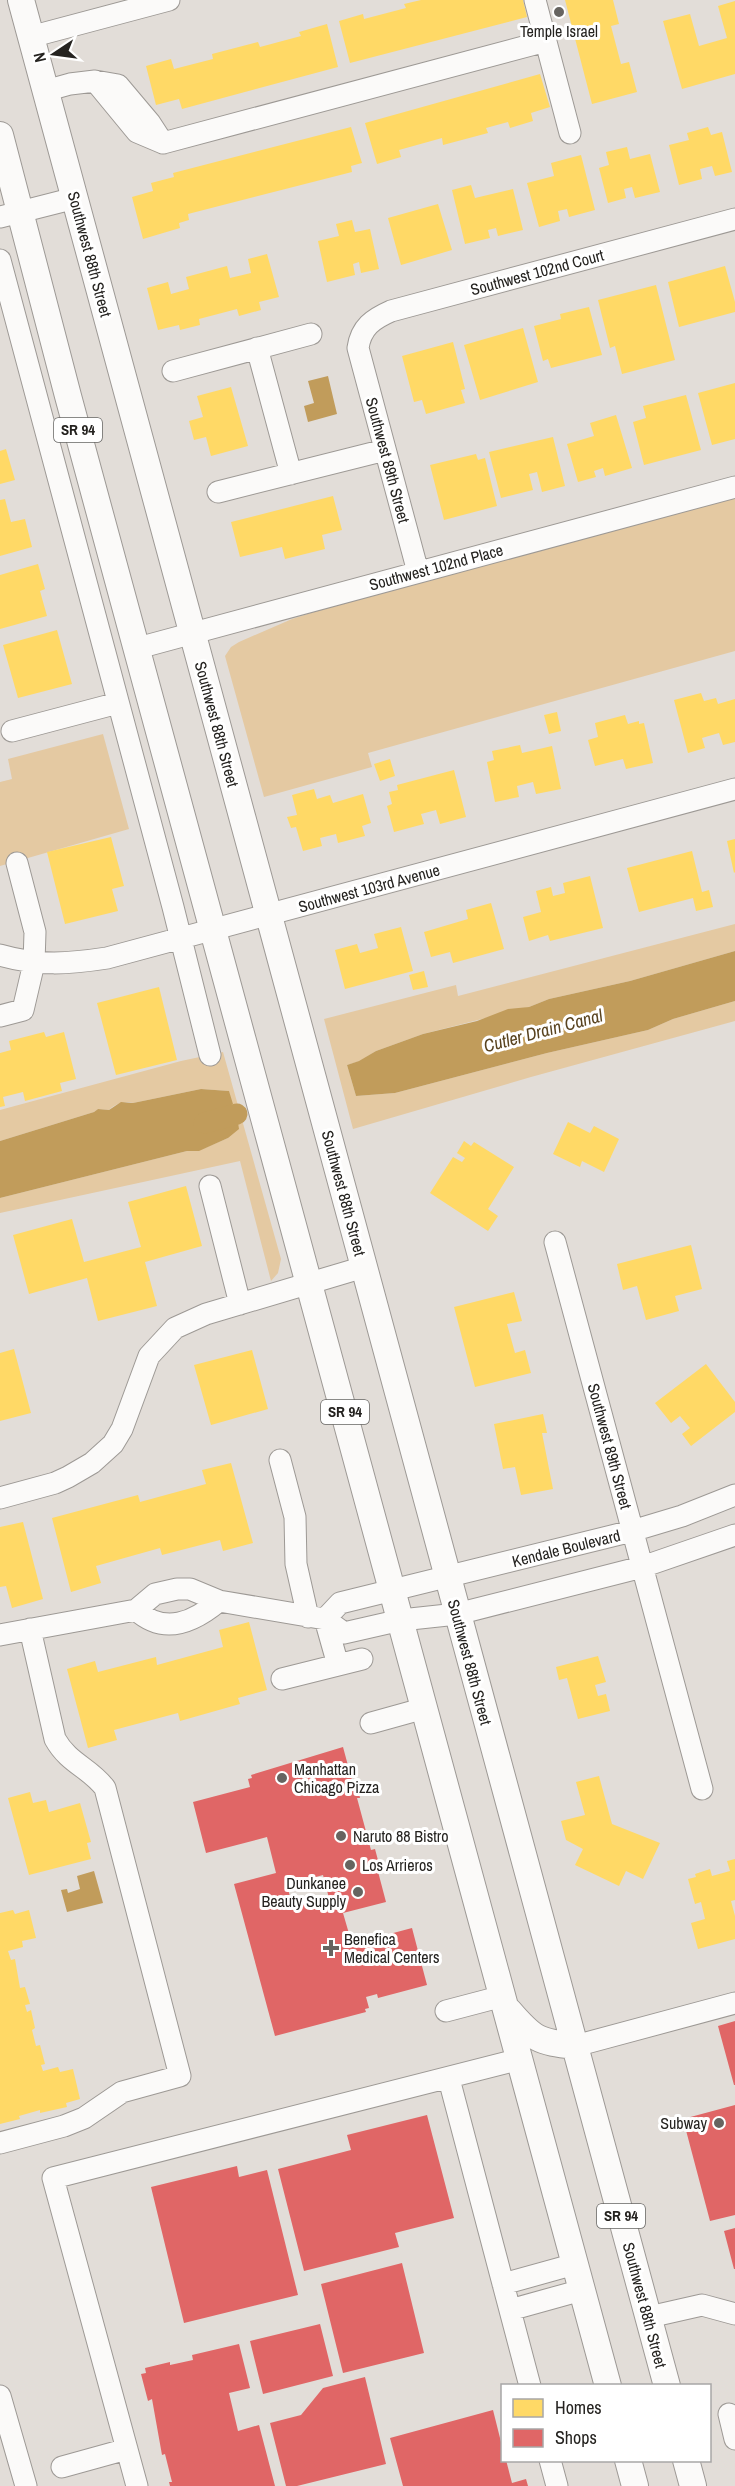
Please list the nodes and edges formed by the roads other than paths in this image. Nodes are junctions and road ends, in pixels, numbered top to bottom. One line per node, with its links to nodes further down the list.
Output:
1 (21, 0): 4 (main road, Southwest 88th Street / SR 94)
2 (169, 0): 4 (street)
3 (535, 0): 5 (street)
4 (30, 37): 6 (main road, Southwest 88th Street / SR 94)
5 (546, 41): 6 (street); 7 (street)
6 (45, 91): 9 (main road, Southwest 88th Street / SR 94)
7 (570, 133)
8 (0, 135): 10 (main road, SR 94)
9 (75, 198): 10 (street); 22 (main road, Southwest 88th Street / SR 94)
10 (10, 214): 23 (main road, SR 94)
11 (735, 219): 15 (street, Southwest 102nd Court)
12 (0, 260): 24 (street)
13 (310, 334): 14 (street)
14 (257, 348): 16 (street); 18 (street)
15 (358, 348): 17 (street, Southwest 89th Street)
16 (173, 371)
17 (384, 450): 18 (street); 21 (street, Southwest 89th Street)
18 (291, 474): 20 (street)
19 (735, 487): 21 (street, Southwest 102nd Place)
20 (218, 492)
21 (418, 572): 22 (street, Southwest 102nd Place)
22 (192, 632): 23 (street, Southwest 102nd Place); 28 (main road, Southwest 88th Street / SR 94)
23 (138, 648): 29 (main road, SR 94)
24 (118, 703): 25 (street); 30 (street)
25 (12, 731)
26 (735, 789): 28 (street, Southwest 103rd Avenue)
27 (17, 863): 32 (street)
28 (269, 915): 29 (street, Southwest 103rd Avenue); 37 (main road, Southwest 88th Street / SR 94)
29 (214, 930): 30 (street, Southwest 103rd Avenue); 38 (main road, SR 94)
30 (182, 939): 32 (street, Southwest 103rd Avenue); 34 (street)
31 (0, 955): 32 (street, Southwest 103rd Avenue)
32 (34, 963): 33 (street)
33 (0, 1016)
34 (210, 1055)
35 (210, 1186): 39 (street)
36 (555, 1242): 43 (street, Southwest 89th Street)
37 (364, 1267): 38 (street); 46 (main road, Southwest 88th Street / SR 94)
38 (310, 1282): 39 (street); 47 (main road, SR 94)
39 (240, 1304): 42 (street)
40 (280, 1460): 51 (street)
41 (735, 1495): 43 (street, Kendale Boulevard)
42 (0, 1498)
43 (632, 1531): 45 (street, Southwest 89th Street); 46 (street, Kendale Boulevard)
44 (735, 1534): 45 (street)
45 (642, 1568): 50 (street); 60 (street, Southwest 89th Street)
46 (448, 1578): 47 (street, Kendale Boulevard); 50 (main road, Southwest 88th Street / SR 94)
47 (394, 1590): 51 (street, Kendale Boulevard); 52 (main road, SR 94)
48 (219, 1600): 49 (street); 49 (street); 51 (street)
49 (136, 1610): 53 (street)
50 (457, 1614): 52 (street); 64 (main road, Southwest 88th Street / SR 94)
51 (316, 1618): 52 (street); 56 (street)
52 (402, 1620): 58 (main road, SR 94)
53 (30, 1629): 54 (street); 67 (street)
54 (0, 1635)
55 (362, 1659): 56 (street)
56 (338, 1665): 57 (street)
57 (282, 1679)
58 (425, 1708): 59 (street); 61 (main road, SR 94)
59 (371, 1723)
60 (702, 1789)
61 (505, 2002): 63 (street); 64 (main road); 65 (main road, SR 94)
62 (735, 2003): 64 (street)
63 (446, 2011)
64 (575, 2046): 73 (main road, Southwest 88th Street / SR 94)
65 (520, 2059): 66 (street); 68 (main road, SR 94)
66 (448, 2079): 69 (street); 80 (street)
67 (0, 2143)
68 (575, 2264): 69 (street); 70 (main road, SR 94)
69 (503, 2284): 71 (street)
70 (582, 2290): 71 (street); 75 (main road, SR 94)
71 (510, 2310): 74 (street)
72 (735, 2314): 73 (street)
73 (649, 2317): 76 (main road, Southwest 88th Street / SR 94)
74 (530, 2384)
75 (608, 2384)
76 (667, 2384)
77 (0, 2396): 85 (street)
78 (729, 2414): 79 (street)
79 (735, 2439)
80 (127, 2449): 84 (street); 86 (street)
81 (551, 2462): 87 (street)
82 (629, 2462): 88 (main road)
83 (687, 2462): 89 (main road)
84 (62, 2467)
85 (26, 2486)
86 (137, 2486)
87 (557, 2486)
88 (635, 2486)
89 (693, 2486)

